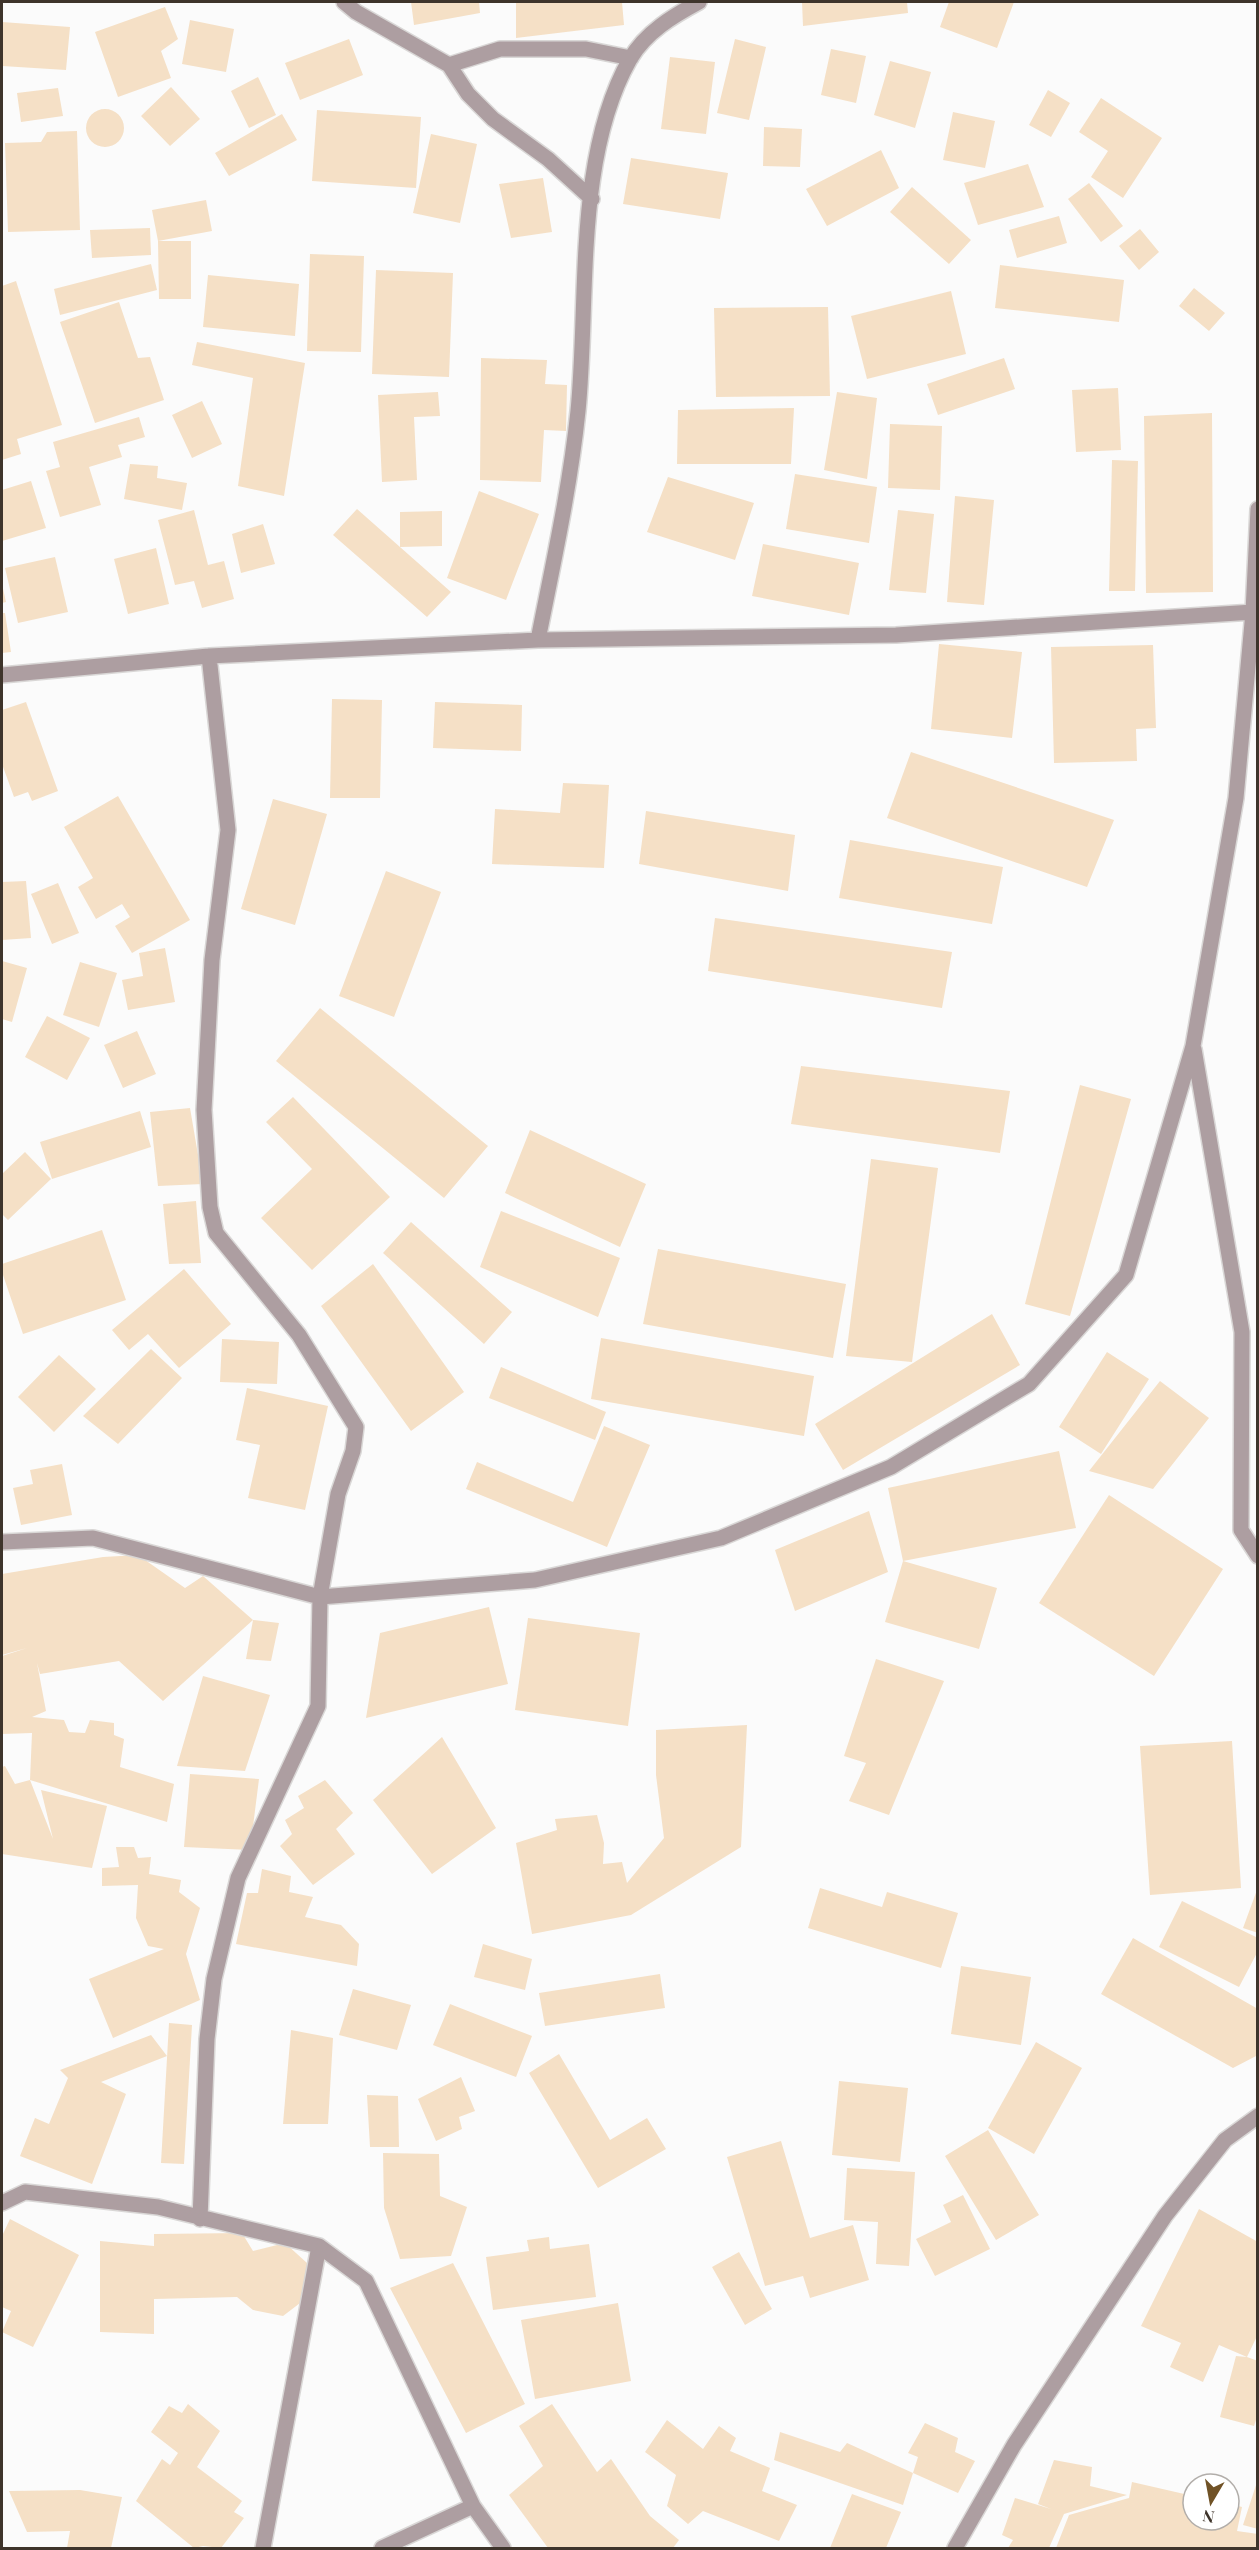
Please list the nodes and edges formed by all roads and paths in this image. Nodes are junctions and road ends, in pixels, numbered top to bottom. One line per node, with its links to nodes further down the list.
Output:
1 (344, 2): 4 (street)
2 (699, 2): 3 (street)
3 (631, 58): 4 (street); 5 (street)
4 (449, 65): 5 (street)
5 (592, 199): 8 (street)
6 (1257, 509): 7 (street)
7 (1253, 612): 8 (street); 11 (street)
8 (538, 640): 9 (street)
9 (209, 656): 10 (street); 16 (street)
10 (2, 675)
11 (1193, 1046): 13 (street); 16 (street)
12 (1257, 1529): 13 (street)
13 (1241, 1530): 15 (street)
14 (2, 1542): 16 (street)
15 (1257, 1556)
16 (320, 1597): 19 (street)
17 (1257, 2116): 25 (street)
18 (2, 2203): 19 (street)
19 (200, 2219): 20 (street)
20 (319, 2246): 21 (street); 22 (street)
21 (473, 2506): 23 (street); 24 (street)
22 (263, 2548)
23 (382, 2548)
24 (503, 2548)
25 (955, 2548)

